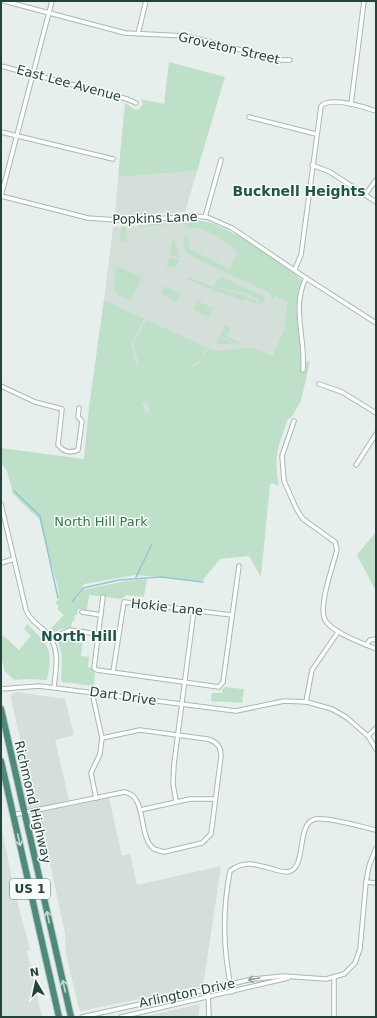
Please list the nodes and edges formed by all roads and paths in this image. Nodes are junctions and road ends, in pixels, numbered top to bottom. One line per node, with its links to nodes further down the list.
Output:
1 (4, 1): 5 (street, Groveton Street)
2 (52, 1): 5 (street)
3 (146, 1): 6 (street)
4 (364, 1): 11 (street)
5 (48, 13): 6 (street, Groveton Street); 9 (street)
6 (138, 34): 7 (street, Groveton Street)
7 (290, 60)
8 (1, 66): 9 (street, East Lee Avenue)
9 (33, 74): 10 (street, East Lee Avenue); 16 (street)
10 (136, 103)
11 (351, 104): 12 (street); 15 (street)
12 (376, 111)
13 (249, 117): 15 (street)
14 (1, 132): 16 (street)
15 (316, 134): 19 (street)
16 (17, 136): 17 (street); 22 (street)
17 (113, 159)
18 (221, 160): 24 (street)
19 (312, 165): 21 (street); 25 (street)
20 (376, 180): 21 (street)
21 (366, 195): 23 (street)
22 (1, 196): 24 (street, Popkins Lane)
23 (376, 202)
24 (205, 217): 25 (street, Popkins Lane)
25 (295, 269): 26 (street, Popkins Lane)
26 (306, 278): 27 (street, Popkins Lane); 28 (street)
27 (376, 323)
28 (303, 370)
29 (319, 384): 32 (street)
30 (1, 386): 31 (street)
31 (79, 408)
32 (376, 413)
33 (294, 421): 45 (street)
34 (376, 434): 35 (street)
35 (356, 465)
36 (1, 504): 37 (street)
37 (14, 559): 38 (street); 47 (street)
38 (1, 563)
39 (239, 566): 44 (street)
40 (103, 597): 43 (street)
41 (194, 610): 44 (street, Hokie Lane); 51 (street, Hokie Lane); 52 (street)
42 (82, 612): 43 (street)
43 (101, 615): 46 (street)
44 (232, 615): 52 (street)
45 (338, 632): 49 (street); 56 (street)
46 (98, 634): 47 (street); 51 (street)
47 (51, 638): 53 (street)
48 (376, 639): 49 (street)
49 (366, 645): 50 (street)
50 (376, 649)
51 (113, 672): 52 (street)
52 (185, 682): 57 (street)
53 (54, 687): 54 (street, Dart Drive); 55 (street, Dart Drive)
54 (1, 689)
55 (92, 692): 57 (street, Dart Drive); 62 (street)
56 (306, 702): 57 (street, Dart Drive); 61 (street)
57 (182, 704): 60 (street)
58 (1, 709): 69 (highway, Richmond Highway / US 1)
59 (376, 728): 61 (street)
60 (178, 735): 62 (street); 66 (street); 67 (street)
61 (368, 736): 63 (street)
62 (102, 738): 65 (street)
63 (376, 749)
64 (1, 761): 70 (highway, Richmond Highway / US 1)
65 (96, 798): 68 (street); 69 (street)
66 (215, 799): 67 (street); 68 (street)
67 (176, 802): 68 (street)
68 (140, 810)
69 (24, 813): 70 (street); 82 (highway, Richmond Highway / US 1, one-way to 69)
70 (13, 816): 81 (highway, Richmond Highway / US 1, one-way to 81)
71 (376, 830): 77 (street)
72 (376, 848): 73 (street)
73 (366, 882): 74 (street); 76 (street)
74 (376, 883)
75 (293, 977): 76 (street, Arlington Drive); 77 (street, Arlington Drive, one-way to 77); 79 (street, Arlington Drive)
76 (334, 978): 86 (street)
77 (230, 984): 78 (street, Arlington Drive); 79 (street)
78 (208, 989): 80 (street); 83 (street, Arlington Drive)
79 (232, 992): 80 (street, Arlington Drive)
80 (210, 998): 84 (street, Arlington Drive); 85 (street)
81 (59, 1017)
82 (71, 1017)
83 (82, 1017)
84 (121, 1017)
85 (209, 1017)
86 (334, 1017)

